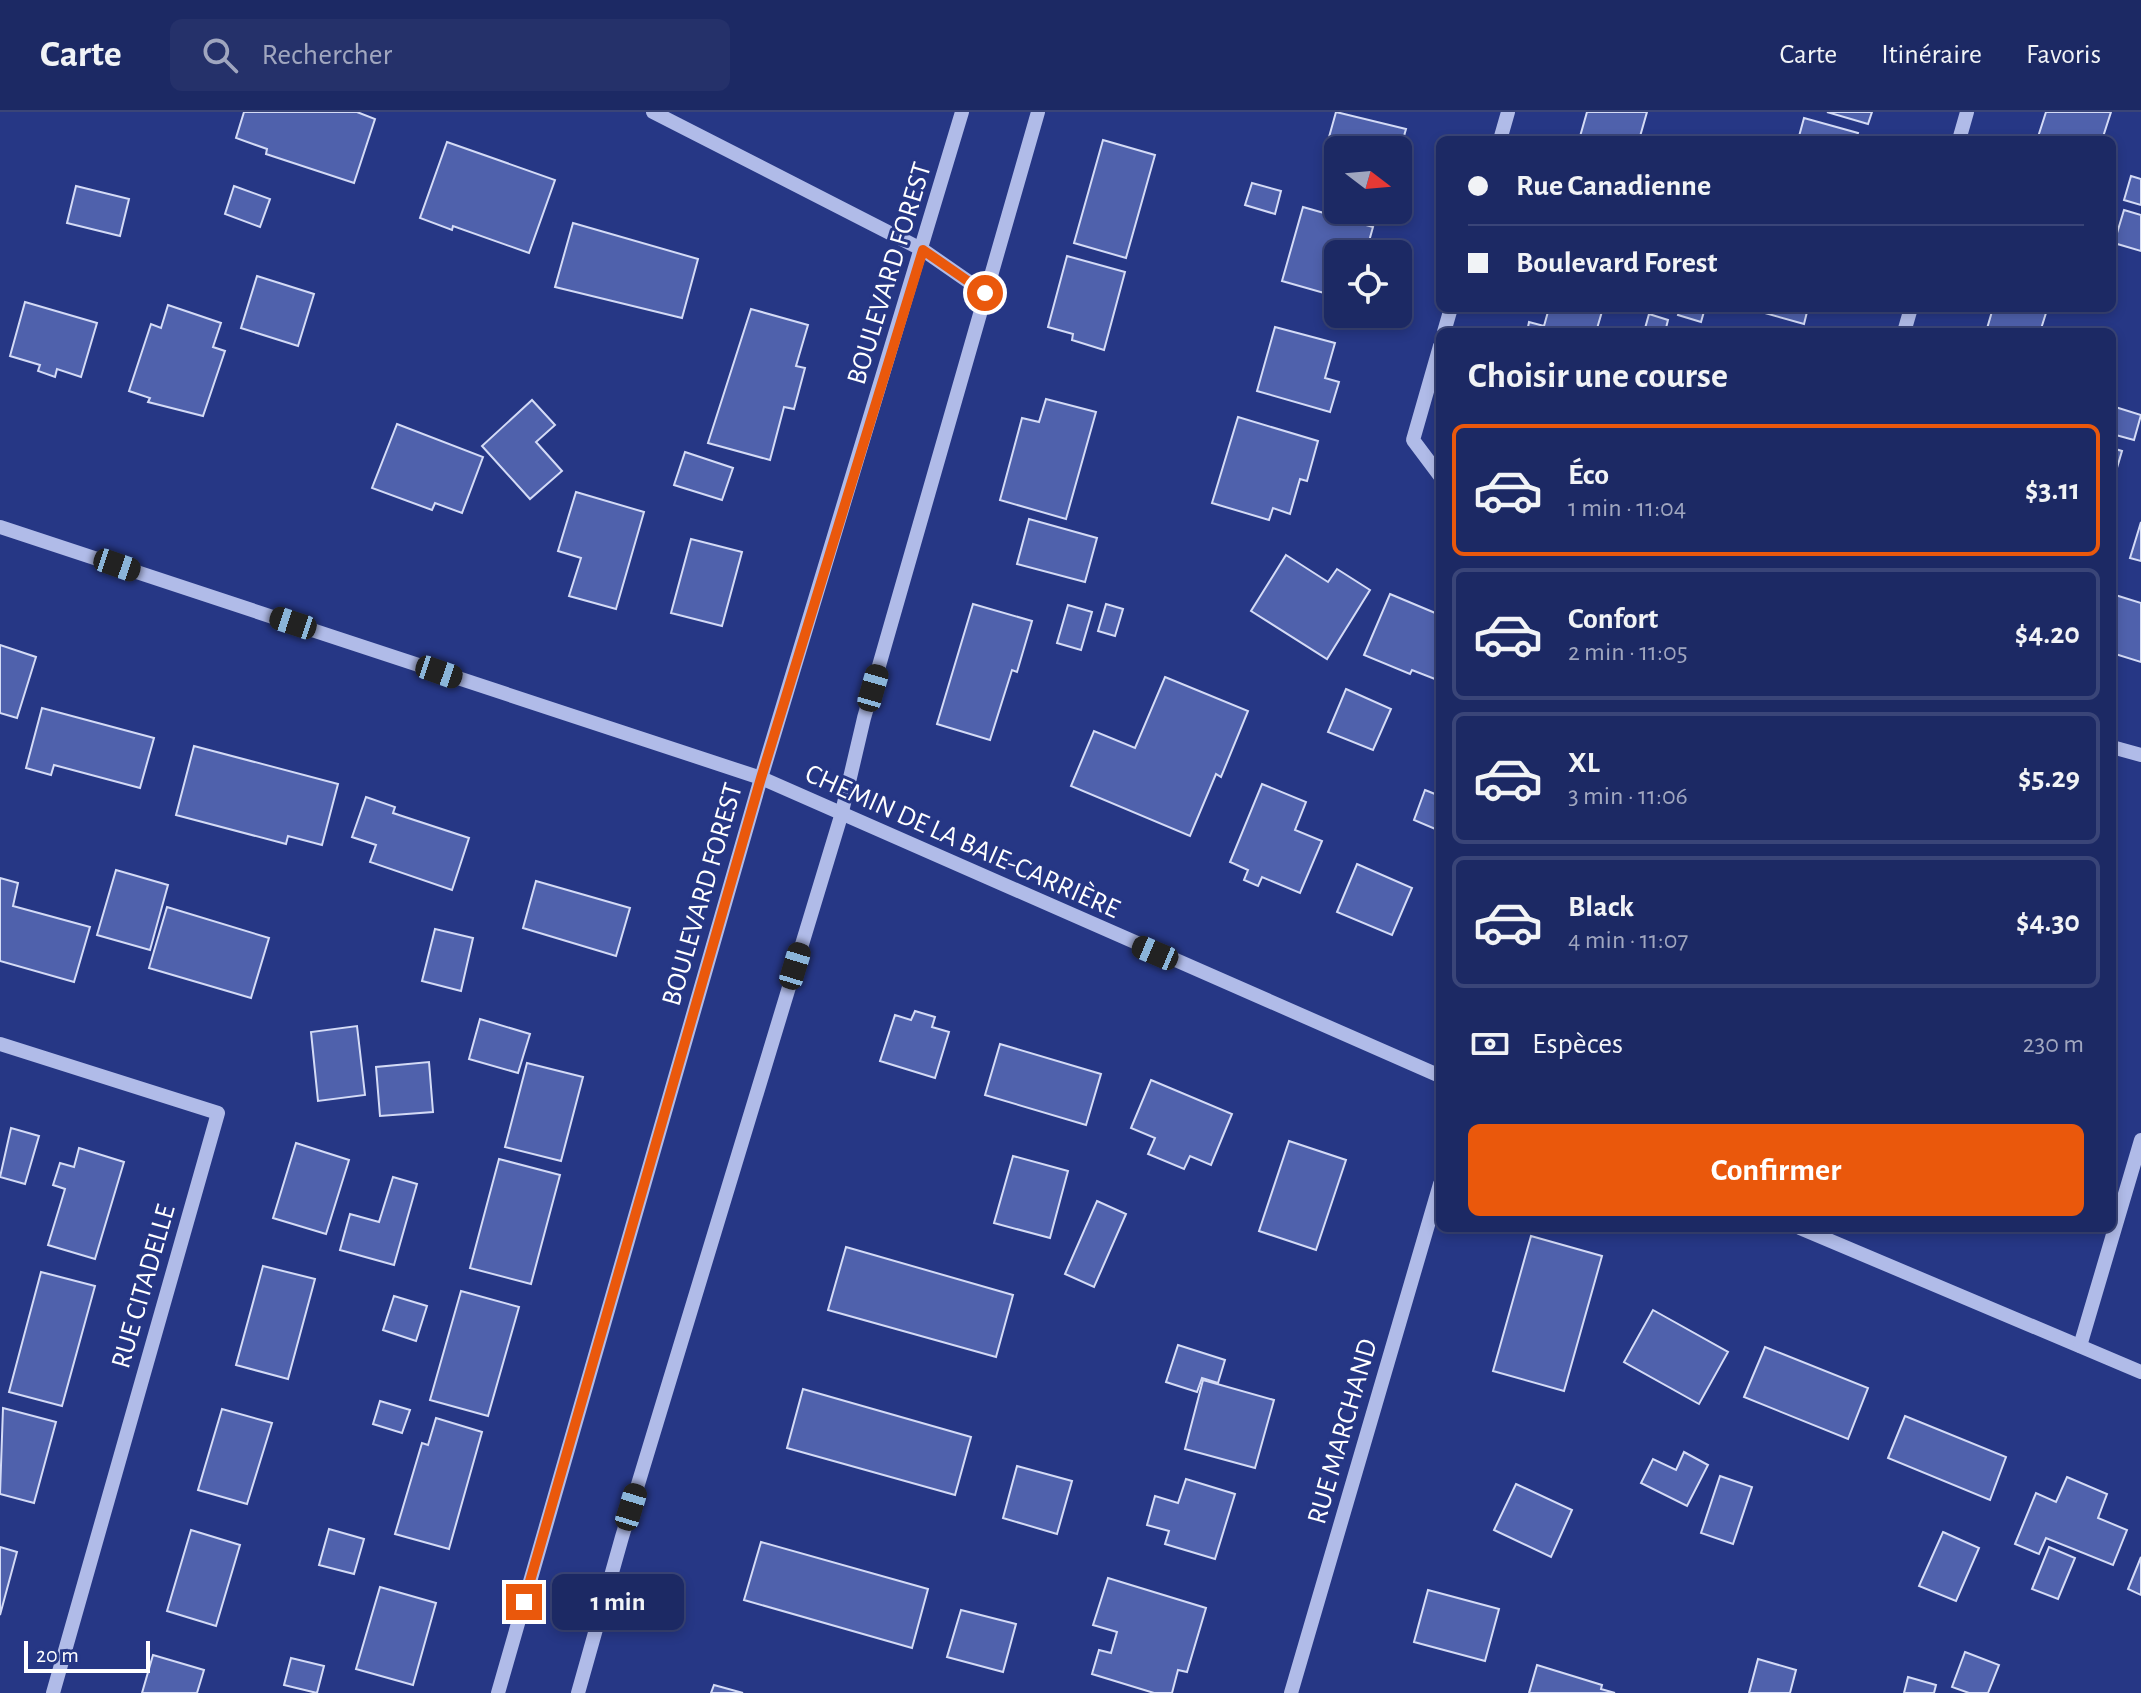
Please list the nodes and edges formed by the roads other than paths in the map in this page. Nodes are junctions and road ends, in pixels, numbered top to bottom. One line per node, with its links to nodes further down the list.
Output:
1 (653, 112): 8 (street)
2 (962, 112): 8 (street, BOULEVARD FOREST)
3 (1038, 112): 9 (street)
4 (1508, 112): 6 (street)
5 (1967, 112): 7 (street)
6 (1501, 136)
7 (1960, 136)
8 (923, 250): 9 (street); 15 (street, BOULEVARD FOREST)
9 (985, 293): 16 (street)
10 (1436, 360): 11 (street)
11 (1436, 471)
12 (0, 527): 15 (street, CHEMIN DE LA BAIE-CARRIÈRE)
13 (2116, 748): 14 (street)
14 (2141, 755)
15 (761, 778): 16 (street, CHEMIN DE LA BAIE-CARRIÈRE); 27 (street, BOULEVARD FOREST)
16 (841, 816): 18 (street, CHEMIN DE LA BAIE-CARRIÈRE); 28 (street)
17 (0, 1044): 26 (street, RUE CITADELLE)
18 (1436, 1074)
19 (2141, 1140): 21 (street)
20 (1436, 1198): 29 (street, RUE MARCHAND)
21 (2116, 1224)
22 (1809, 1232): 24 (street)
23 (2114, 1232): 24 (street)
24 (2080, 1346): 25 (street)
25 (2141, 1372)
26 (53, 1693)
27 (498, 1693)
28 (578, 1693)
29 (1291, 1693)

